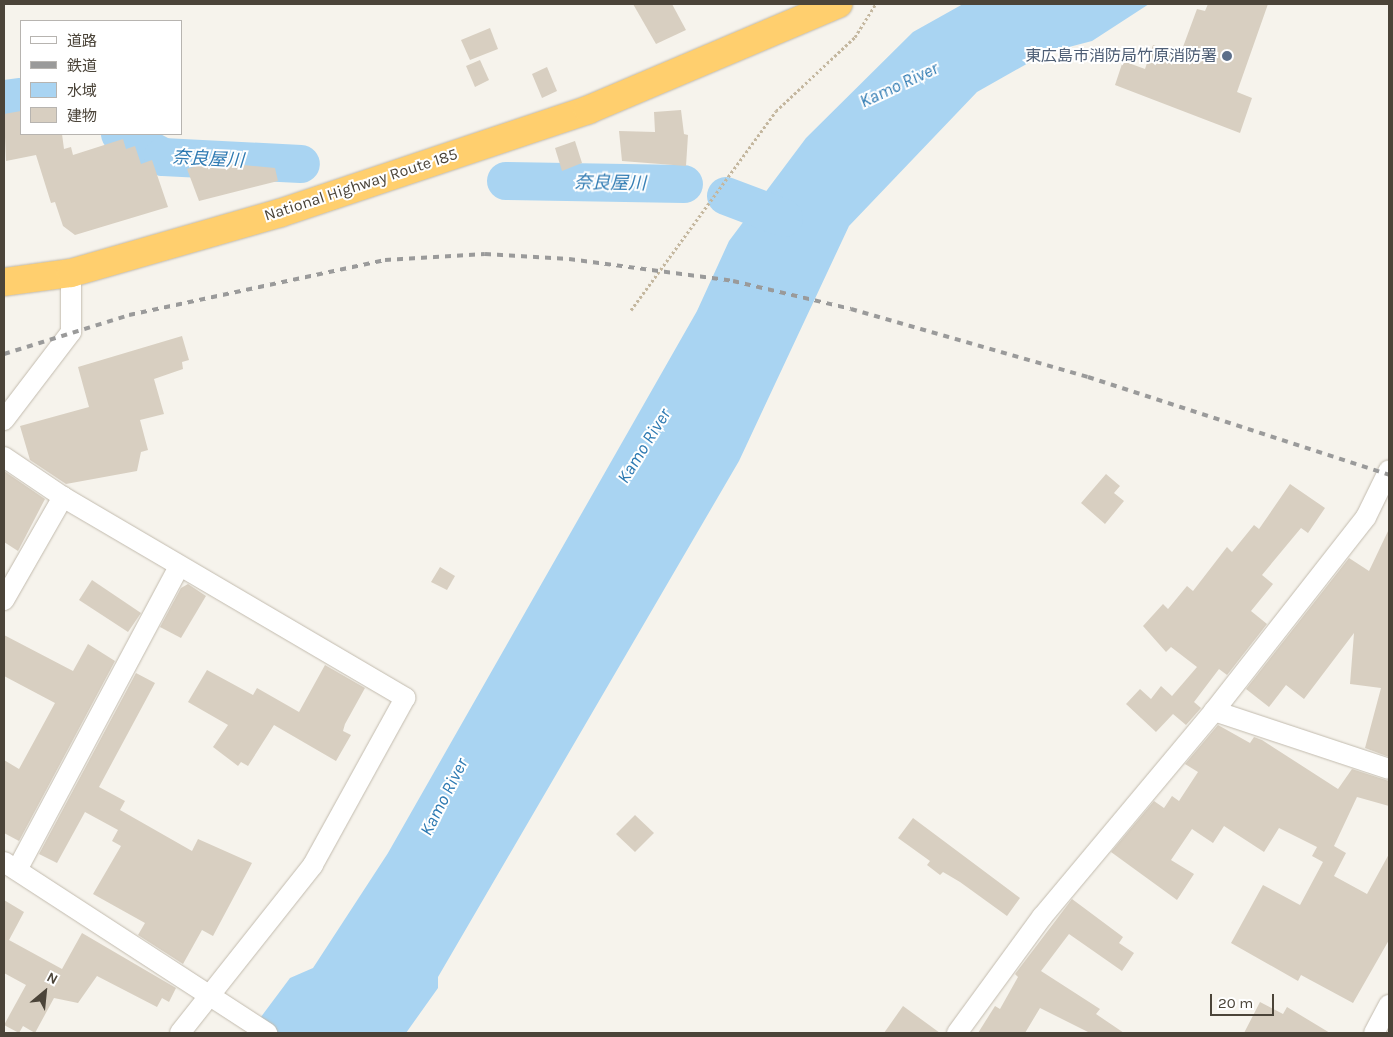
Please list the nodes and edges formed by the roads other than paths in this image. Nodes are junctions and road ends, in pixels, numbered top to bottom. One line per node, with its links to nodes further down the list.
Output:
1 (809, 4): 3 (highway, National Highway Route 185)
2 (838, 4): 3 (highway, National Highway Route 185)
3 (710, 61): 4 (highway, National Highway Route 185)
4 (71, 273): 5 (highway, National Highway Route 185); 6 (street)
5 (4, 282)
6 (4, 420)
7 (4, 457): 9 (street)
8 (1389, 470): 12 (street)
9 (63, 497): 10 (street); 11 (street)
10 (179, 567): 14 (street); 15 (street)
11 (4, 600)
12 (1214, 711): 13 (street); 19 (street)
13 (1389, 769)
14 (11, 866): 15 (street)
15 (217, 1003): 17 (street); 18 (street)
16 (1389, 1005): 20 (street)
17 (180, 1033)
18 (268, 1033)
19 (957, 1033)
20 (1374, 1033)

